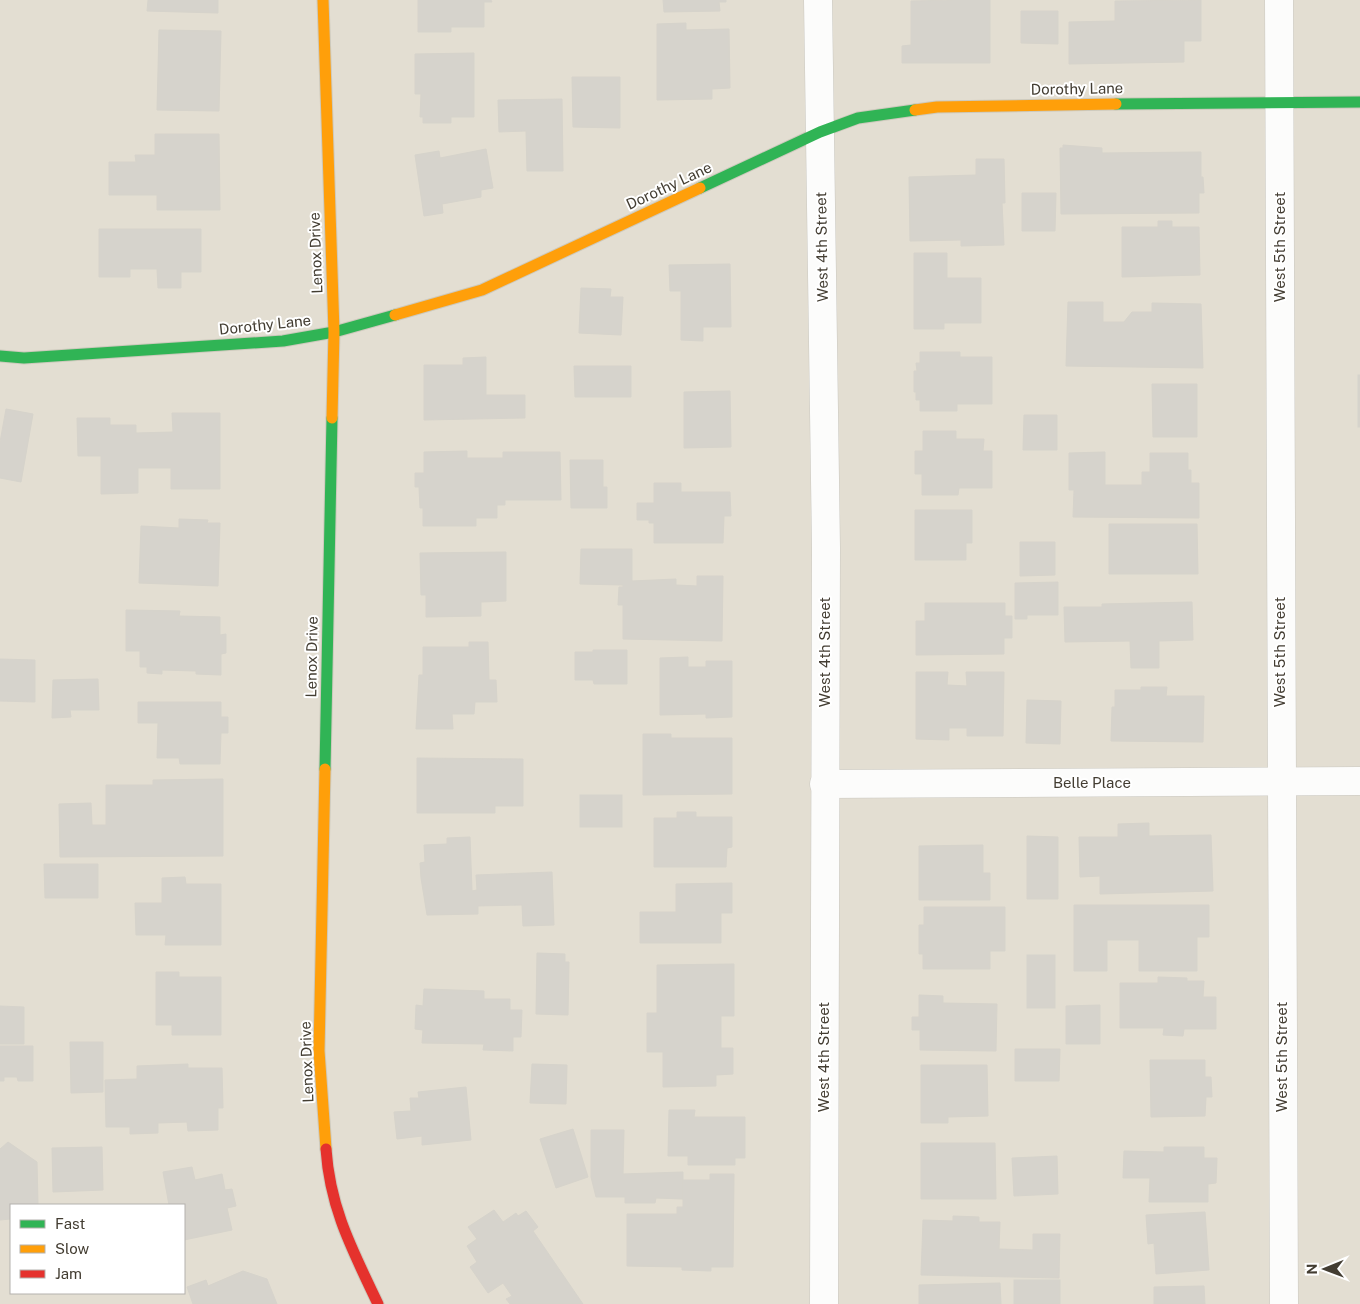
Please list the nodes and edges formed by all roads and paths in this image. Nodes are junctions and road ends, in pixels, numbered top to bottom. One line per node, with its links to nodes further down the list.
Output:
1 (323, 0): 7 (street, Lenox Drive)
2 (818, 0): 6 (street, West 4th Street)
3 (1279, 0): 4 (street, West 5th Street)
4 (1279, 101): 5 (street, Dorothy Lane); 6 (street, Dorothy Lane); 9 (street, West 5th Street)
5 (1360, 102)
6 (820, 132): 7 (street, Dorothy Lane); 11 (street, West 4th Street)
7 (334, 332): 8 (street, Dorothy Lane); 12 (street, Lenox Drive)
8 (0, 356)
9 (1280, 782): 10 (street, Belle Place); 11 (street, Belle Place); 14 (street, West 5th Street)
10 (1360, 782)
11 (824, 784): 13 (street, West 4th Street)
12 (378, 1304)
13 (824, 1304)
14 (1284, 1304)

